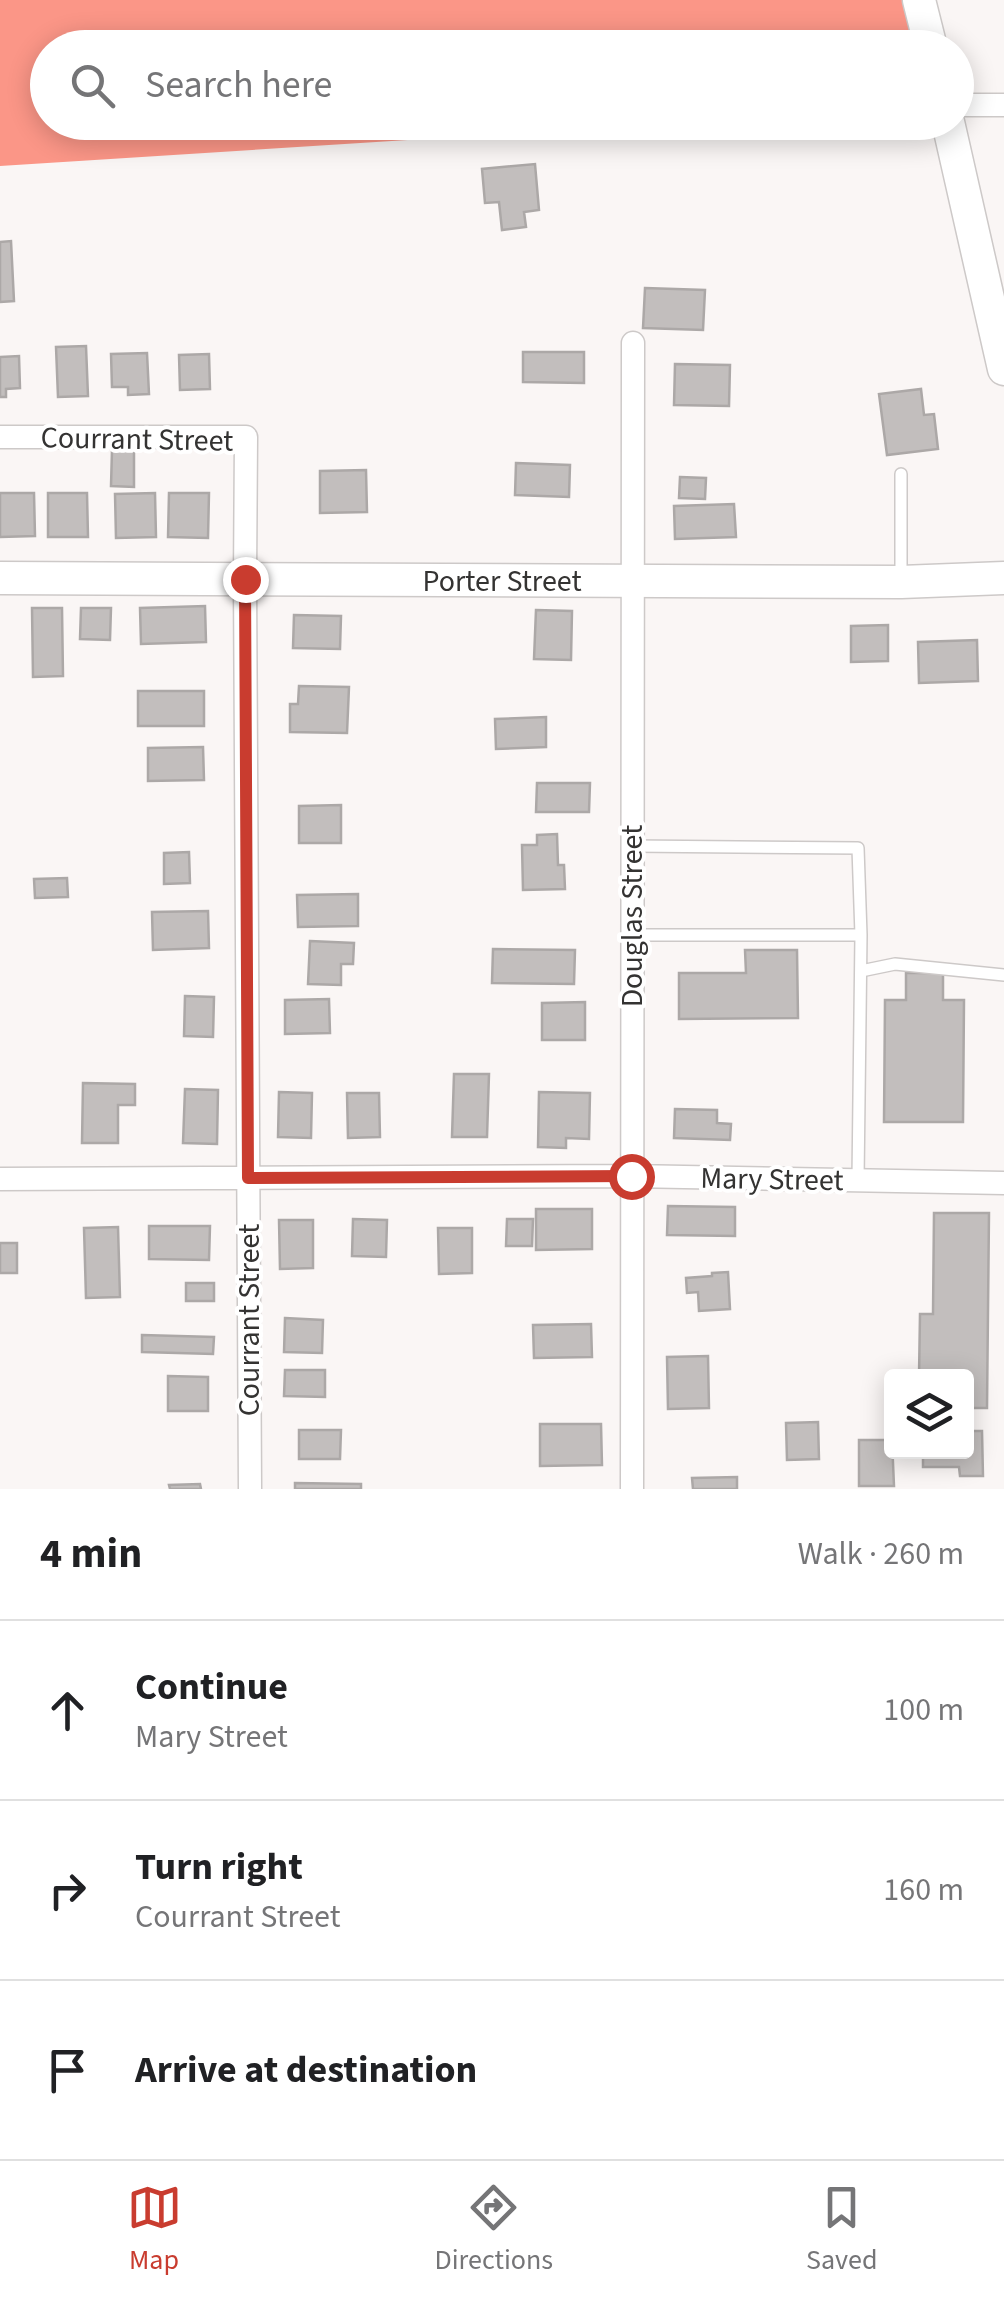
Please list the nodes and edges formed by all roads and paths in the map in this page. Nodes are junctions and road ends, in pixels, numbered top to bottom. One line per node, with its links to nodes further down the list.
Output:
1 (920, 0): 2 (street)
2 (926, 30)
3 (974, 105): 4 (street)
4 (1004, 105)
5 (952, 140): 6 (street)
6 (1000, 332): 8 (street)
7 (633, 342): 14 (street, Douglas Street)
8 (1004, 370)
9 (0, 437): 13 (street, Courrant Street)
10 (900, 474): 15 (lane)
11 (0, 578): 13 (street, Porter Street)
12 (1004, 578): 15 (street, Porter Street)
13 (245, 579): 14 (street, Porter Street); 22 (street, Courrant Street)
14 (634, 582): 15 (street, Porter Street); 16 (street, Douglas Street)
15 (900, 582)
16 (632, 846): 17 (street, Douglas Street); 18 (lane)
17 (632, 934): 18 (lane); 21 (street, Douglas Street)
18 (862, 935): 19 (lane)
19 (861, 971): 20 (lane); 24 (lane)
20 (1004, 975)
21 (631, 1176): 22 (street, Mary Street); 24 (street, Mary Street); 27 (street, Douglas Street)
22 (248, 1178): 23 (street, Mary Street); 26 (street, Courrant Street)
23 (0, 1179)
24 (858, 1180): 25 (street, Mary Street)
25 (1004, 1183)
26 (250, 1489)
27 (632, 1489)

